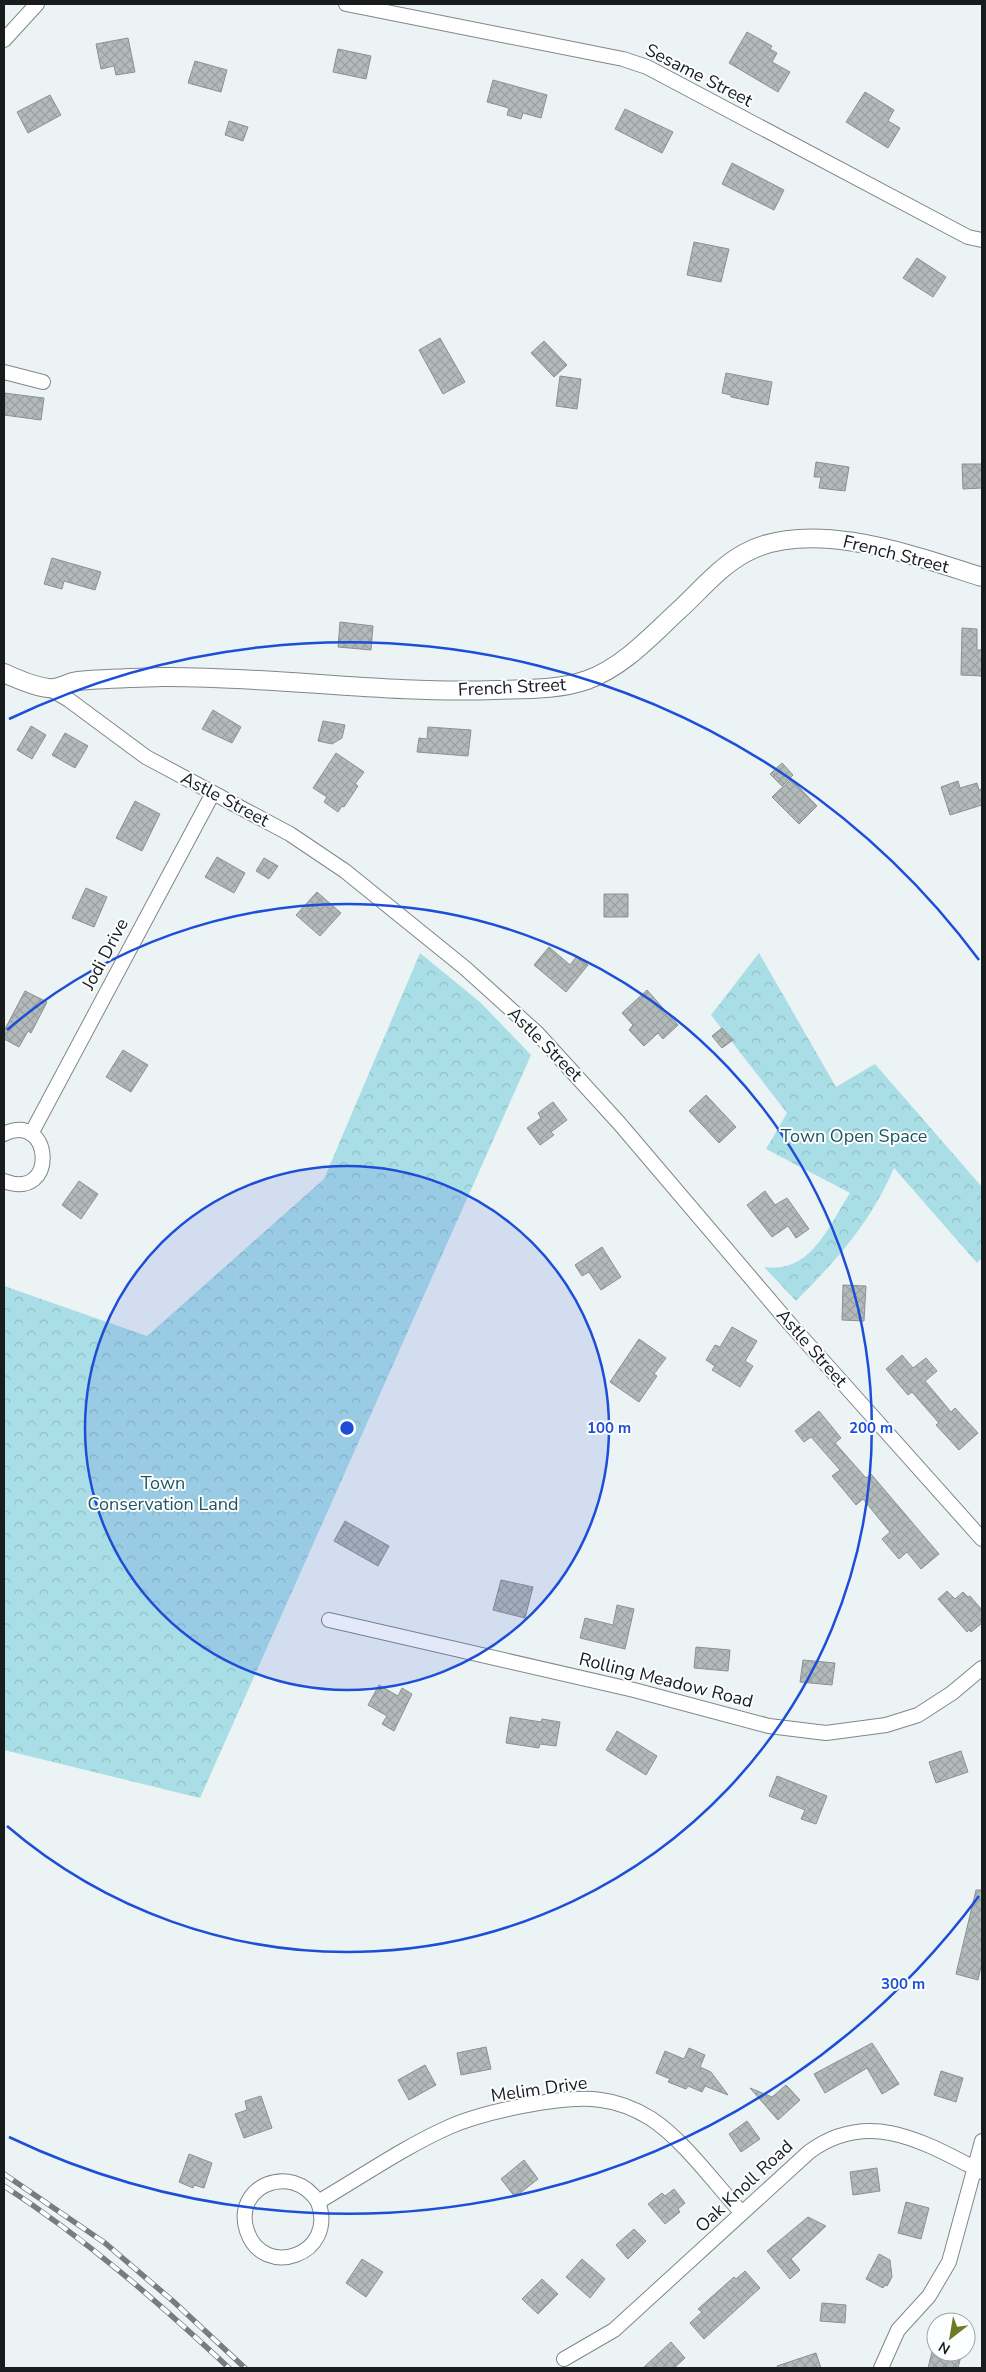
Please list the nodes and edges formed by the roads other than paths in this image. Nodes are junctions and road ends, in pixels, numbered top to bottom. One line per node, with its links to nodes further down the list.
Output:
1 (37, 4): 3 (street)
2 (346, 4): 4 (street, Sesame Street)
3 (4, 40)
4 (982, 240)
5 (4, 372): 6 (street)
6 (43, 382)
7 (982, 577): 9 (street, French Street)
8 (4, 673): 9 (street, Astle Street)
9 (50, 689): 10 (street, Astle Street)
10 (213, 792): 12 (street, Jodi Drive); 14 (street, Astle Street)
11 (4, 1134): 12 (street)
12 (31, 1134): 13 (street)
13 (4, 1181)
14 (982, 1539)
15 (329, 1620): 16 (street, Rolling Meadow Road)
16 (982, 1668)
17 (982, 2141): 18 (street)
18 (979, 2170): 20 (street, Oak Knoll Road); 22 (street)
19 (318, 2202): 19 (street); 20 (street, Melim Drive)
20 (742, 2213): 21 (street, Oak Knoll Road)
21 (564, 2359)
22 (881, 2368)

